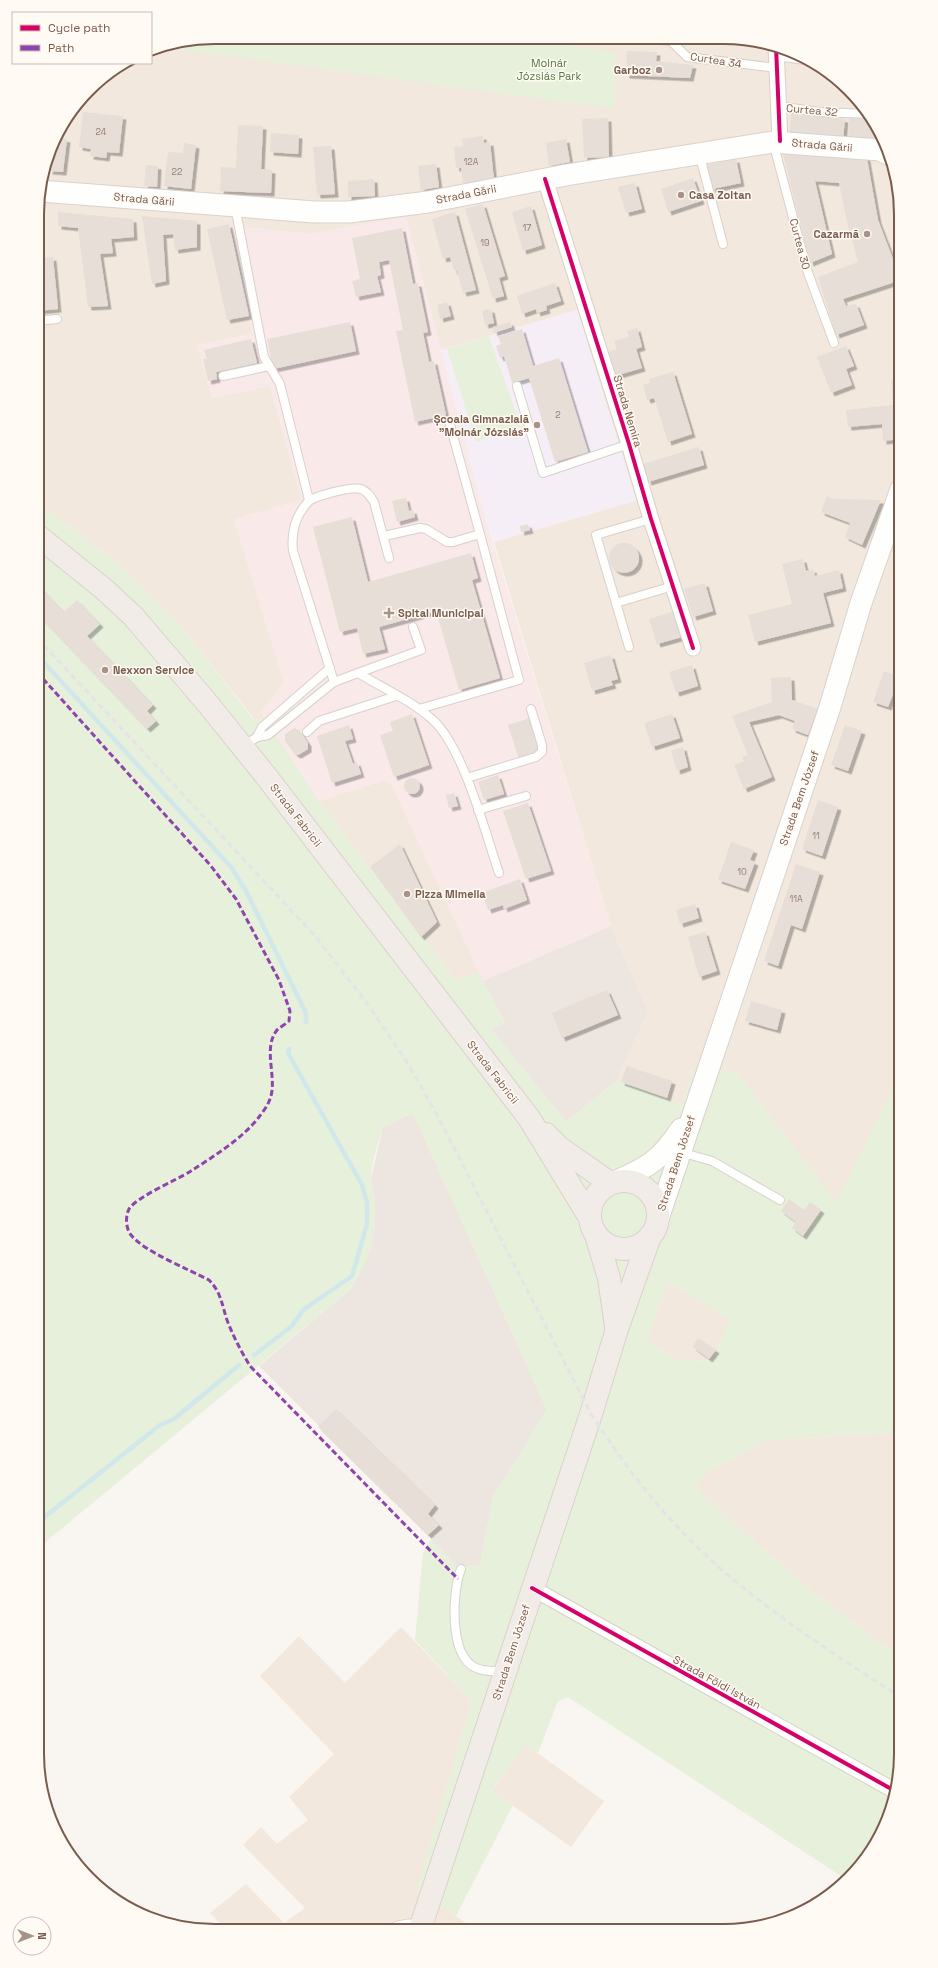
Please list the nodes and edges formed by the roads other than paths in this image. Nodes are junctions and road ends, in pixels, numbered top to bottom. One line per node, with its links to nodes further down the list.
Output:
1 (674, 44): 2 (lane, Curtea 34)
2 (777, 57): 3 (lane, Curtea 34); 4 (street)
3 (793, 59)
4 (778, 106): 5 (lane, Curtea 32); 6 (street)
5 (861, 114)
6 (776, 141): 7 (main road, Strada Gării); 8 (main road, Strada Gării); 15 (lane, Curtea 30)
7 (882, 151)
8 (698, 153): 9 (main road, Strada Gării); 12 (lane)
9 (545, 179): 11 (main road, Strada Gării); 20 (street, Strada Nemira)
10 (45, 191): 11 (main road, Strada Gării)
11 (235, 206): 16 (lane)
12 (723, 244)
13 (57, 319): 14 (lane)
14 (44, 320)
15 (834, 344)
16 (269, 366): 17 (lane); 21 (lane)
17 (223, 376)
18 (517, 386): 20 (lane)
19 (449, 421): 24 (lane)
20 (629, 444): 23 (street, Strada Nemira)
21 (309, 500): 25 (lane); 33 (lane)
22 (894, 509): 45 (main road, Strada Bem József)
23 (651, 519): 28 (street, Strada Nemira); 29 (lane)
24 (480, 534): 25 (lane); 37 (lane)
25 (384, 536): 27 (lane)
26 (44, 541): 40 (highway, Strada Fabricii)
27 (389, 558)
28 (673, 586): 29 (lane); 32 (street, Strada Nemira)
29 (616, 603): 31 (lane)
30 (413, 627): 34 (lane)
31 (629, 647)
32 (693, 648)
33 (330, 668): 35 (lane); 40 (lane)
34 (358, 673): 35 (lane); 36 (lane)
35 (334, 682): 40 (lane)
36 (396, 696): 37 (lane); 39 (lane)
37 (419, 709): 41 (lane)
38 (531, 709): 41 (lane)
39 (307, 732)
40 (250, 742): 46 (highway, Strada Fabricii)
41 (466, 778): 43 (lane)
42 (526, 796): 43 (lane)
43 (478, 810): 44 (lane)
44 (499, 873)
45 (695, 1106): 47 (main road, Strada Bem József); 48 (main road, Strada Bem József)
46 (529, 1118): 48 (highway, Strada Fabricii); 50 (highway, Strada Fabricii)
47 (680, 1152): 49 (lane); 51 (main road, Strada Bem József)
48 (612, 1182): 50 (highway); 51 (highway)
49 (780, 1200)
50 (593, 1227): 51 (highway); 52 (highway, Strada Bem József)
51 (654, 1228): 52 (highway, Strada Bem József)
52 (617, 1329): 54 (highway, Strada Bem József)
53 (462, 1569): 55 (lane)
54 (532, 1588): 55 (highway, Strada Bem József); 56 (street, Strada Földi István)
55 (505, 1671): 57 (highway, Strada Bem József)
56 (890, 1789)
57 (422, 1924)

